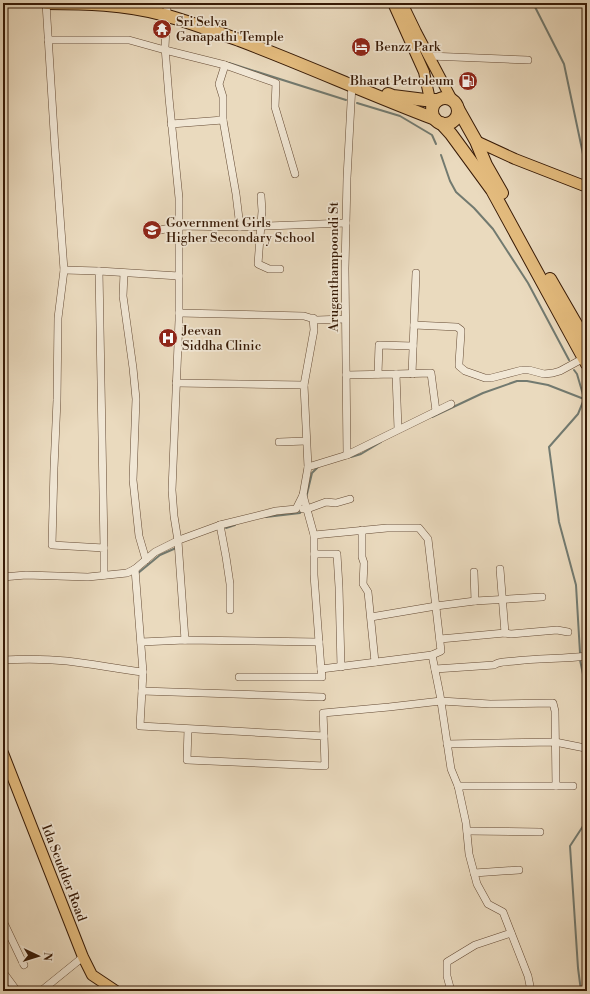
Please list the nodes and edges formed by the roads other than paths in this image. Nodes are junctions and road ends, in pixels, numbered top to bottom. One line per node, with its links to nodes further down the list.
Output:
1 (40, 3): 2 (highway)
2 (46, 3): 6 (highway); 7 (street)
3 (140, 3): 6 (highway)
4 (393, 3): 14 (main road)
5 (402, 3): 9 (main road)
6 (167, 12): 8 (street); 12 (highway)
7 (48, 40): 8 (street); 27 (street)
8 (165, 50): 11 (street); 16 (street)
9 (429, 56): 10 (street); 13 (main road)
10 (528, 60)
11 (225, 65): 15 (street); 18 (street)
12 (352, 83): 14 (highway); 14 (highway); 21 (street, Aruganthampoondi St)
13 (455, 104): 14 (highway); 14 (highway); 17 (highway)
14 (435, 110): 38 (highway)
15 (223, 120): 16 (street); 24 (street)
16 (171, 124): 22 (street)
17 (476, 141): 19 (main road); 36 (highway)
18 (295, 174)
19 (586, 187)
20 (261, 196): 23 (street)
21 (346, 223): 23 (street); 34 (street, Aruganthampoondi St)
22 (179, 226): 24 (street); 25 (street); 31 (street)
23 (260, 226): 24 (street); 26 (street)
24 (240, 227)
25 (151, 232)
26 (280, 269)
27 (64, 270): 28 (street); 60 (street)
28 (99, 271): 29 (street); 60 (street)
29 (124, 273): 31 (street); 62 (street)
30 (416, 273): 35 (street)
31 (179, 276): 32 (street)
32 (179, 313): 33 (street); 43 (street)
33 (313, 318): 34 (street); 44 (street)
34 (345, 319): 42 (street, Aruganthampoondi St)
35 (414, 325): 37 (street); 38 (street)
36 (587, 343)
37 (413, 346): 39 (street); 41 (street)
38 (586, 361)
39 (378, 374): 40 (street); 42 (street)
40 (396, 374): 41 (street); 47 (street)
41 (412, 374): 46 (street)
42 (346, 375): 50 (street, Aruganthampoondi St)
43 (176, 383): 44 (street); 59 (street)
44 (304, 385): 48 (street)
45 (451, 404): 46 (street)
46 (436, 411): 47 (street)
47 (398, 429): 50 (street)
48 (306, 441): 49 (street); 51 (street)
49 (279, 442)
50 (347, 455): 51 (street)
51 (308, 467): 52 (street)
52 (302, 495): 54 (street); 55 (street)
53 (350, 499): 55 (street)
54 (296, 509): 55 (street); 56 (street)
55 (307, 509): 58 (street)
56 (220, 525): 59 (street); 72 (street)
57 (362, 530): 58 (street); 71 (street); 73 (street)
58 (314, 535): 61 (street)
59 (178, 541): 62 (street); 78 (street)
60 (104, 548): 66 (street)
61 (314, 554): 80 (street); 85 (street)
62 (146, 560): 63 (street)
63 (135, 569): 66 (street); 79 (street)
64 (500, 569): 69 (street)
65 (474, 572): 70 (street)
66 (104, 575): 67 (street)
67 (3, 577)
68 (542, 597): 69 (street)
69 (503, 599): 70 (street); 75 (street)
70 (475, 601): 71 (street)
71 (436, 606): 73 (street); 76 (street)
72 (230, 610)
73 (370, 617): 84 (street)
74 (568, 632): 75 (street)
75 (505, 633): 76 (street)
76 (440, 639): 81 (street)
77 (586, 639): 82 (street)
78 (185, 640): 79 (street); 80 (street)
79 (141, 642): 88 (street)
80 (319, 642): 86 (street)
81 (432, 655): 84 (street); 87 (street)
82 (587, 656): 87 (street)
83 (3, 660): 88 (street)
84 (375, 662): 85 (street)
85 (341, 667): 86 (street)
86 (321, 669): 89 (street)
87 (435, 670): 92 (street)
88 (143, 672): 90 (street)
89 (238, 677)
90 (142, 691): 91 (street); 93 (street)
91 (322, 696)
92 (441, 701): 94 (street); 95 (street); 96 (street)
93 (188, 729): 94 (street); 94 (street)
94 (324, 736)
95 (555, 742): 96 (street); 97 (street); 100 (street)
96 (447, 744): 99 (street)
97 (585, 748)
98 (3, 753): 108 (main road, Ida Scudder Road)
99 (458, 786): 100 (street); 102 (street)
100 (556, 786): 101 (street)
101 (573, 786)
102 (467, 831): 103 (street); 105 (street)
103 (540, 832)
104 (519, 870): 105 (street)
105 (474, 874): 107 (street)
106 (3, 921): 109 (street)
107 (511, 933): 114 (street); 115 (street)
108 (83, 957): 111 (main road, Ida Scudder Road); 113 (street)
109 (24, 965)
110 (3, 972): 112 (street)
111 (113, 990)
112 (18, 991)
113 (40, 991)
114 (451, 991)
115 (532, 991)

